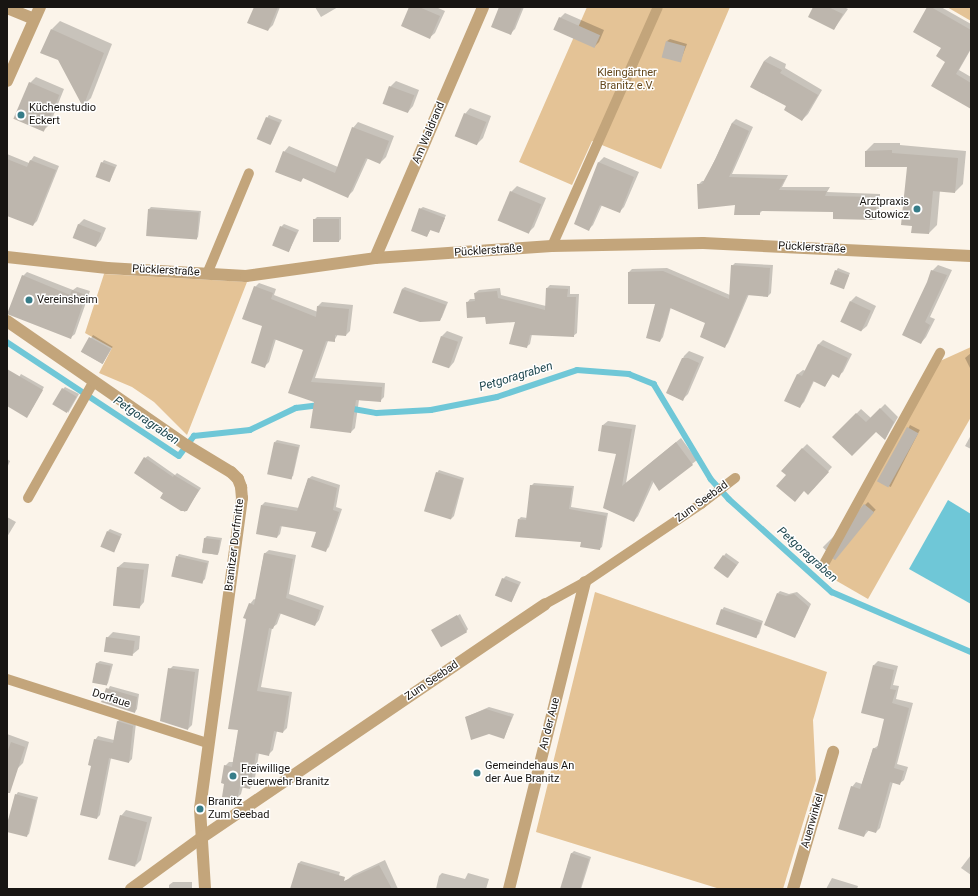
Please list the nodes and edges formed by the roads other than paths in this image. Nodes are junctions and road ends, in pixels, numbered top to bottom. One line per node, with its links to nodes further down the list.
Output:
1 (40, 7): 5 (street)
2 (483, 7): 11 (street, Am Waldrand)
3 (658, 7): 8 (lane)
4 (7, 8): 5 (street)
5 (34, 19): 6 (street)
6 (7, 81)
7 (249, 173): 12 (lane)
8 (552, 246): 9 (street, Pücklerstraße); 11 (street, Pücklerstraße)
9 (971, 256)
10 (7, 257): 12 (street, Pücklerstraße)
11 (375, 258): 12 (street, Pücklerstraße)
12 (206, 274)
13 (7, 322): 15 (street, Branitzer Dorfmitte)
14 (940, 354): 18 (lane)
15 (91, 386): 17 (lane); 22 (street, Branitzer Dorfmitte)
16 (736, 478): 19 (lane, Zum Seebad)
17 (28, 498)
18 (824, 564)
19 (585, 582): 20 (lane, Zum Seebad); 27 (street, An der Aue)
20 (545, 604): 24 (street, Zum Seebad)
21 (7, 679): 22 (lane, Dorfaue)
22 (208, 743): 24 (street, Branitzer Dorfmitte)
23 (833, 752): 28 (street, Auenwinkel)
24 (201, 838): 25 (street, Zum Seebad); 26 (street, Branitzer Dorfmitte)
25 (131, 889)
26 (205, 889)
27 (509, 889)
28 (792, 889)

